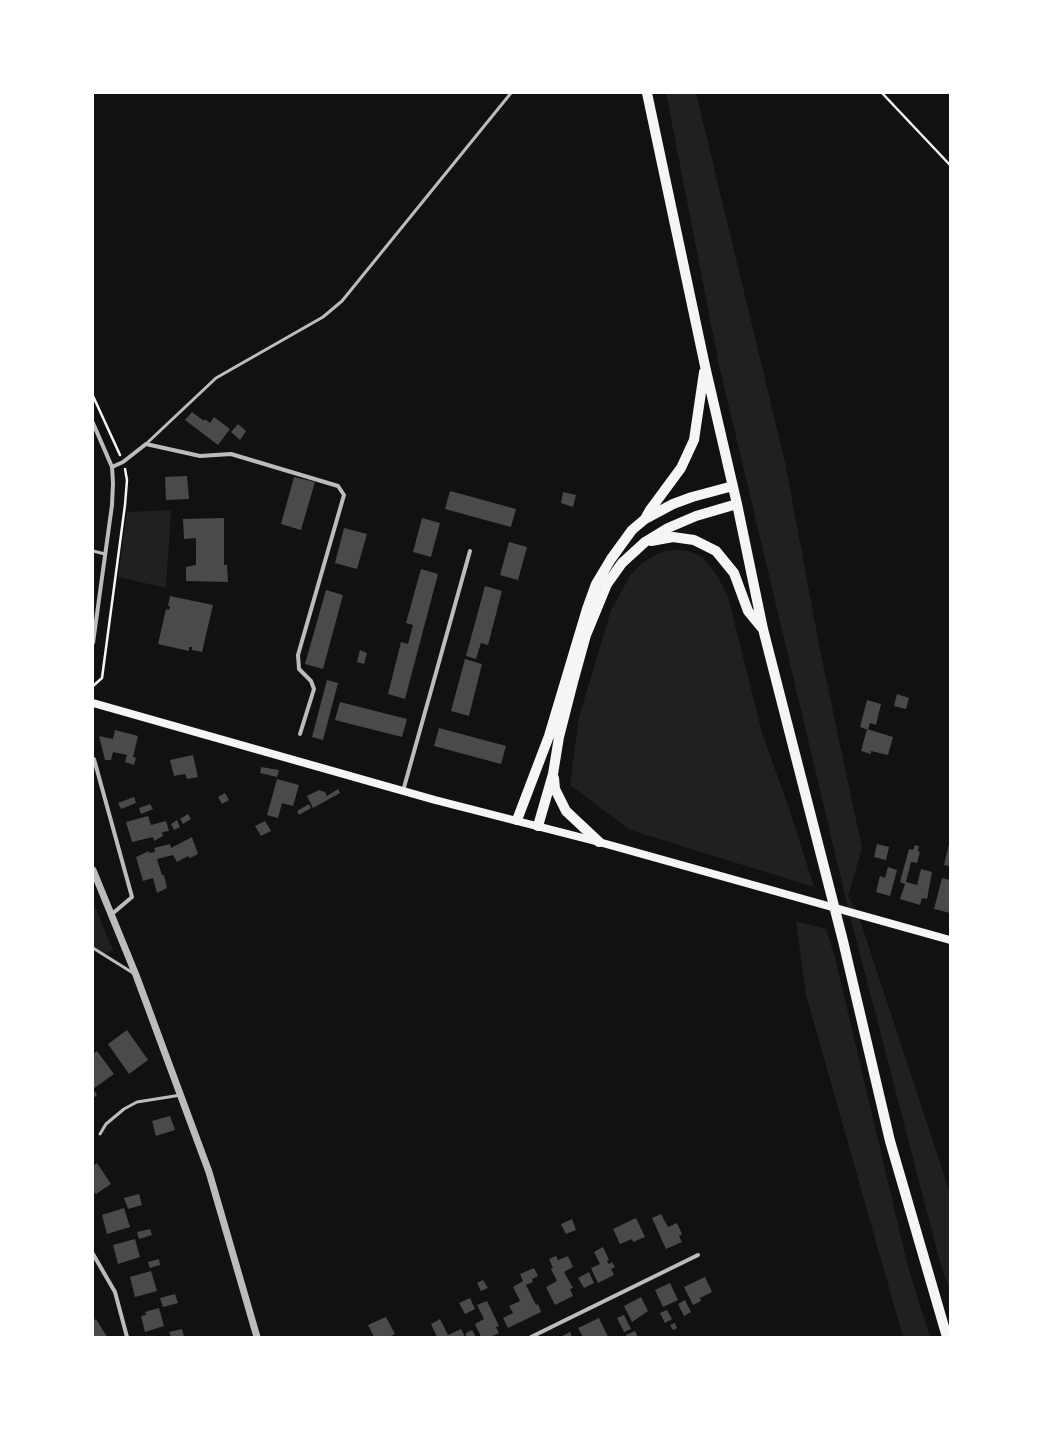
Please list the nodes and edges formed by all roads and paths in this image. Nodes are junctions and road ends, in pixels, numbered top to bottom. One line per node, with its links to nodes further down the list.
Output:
1 (511, 93): 7 (lane)
2 (647, 93): 5 (main road)
3 (882, 93): 4 (path)
4 (950, 165)
5 (705, 366): 9 (main road); 11 (main road)
6 (93, 423): 8 (street)
7 (146, 444): 8 (street); 19 (street)
8 (112, 468): 15 (street)
9 (733, 486): 10 (main road); 11 (main road)
10 (737, 504): 12 (main road); 16 (main road)
11 (645, 519): 23 (main road)
12 (645, 542): 16 (main road); 21 (main road)
13 (93, 551): 15 (lane)
14 (470, 551): 22 (street)
15 (105, 554): 17 (street)
16 (762, 629): 38 (main road)
17 (93, 642)
18 (93, 703): 22 (main road)
19 (300, 734)
20 (94, 759): 27 (street)
21 (553, 774): 24 (main road); 25 (main road)
22 (403, 791): 23 (main road)
23 (517, 820): 24 (main road)
24 (538, 826): 25 (main road)
25 (598, 842): 28 (main road)
26 (93, 870): 27 (street)
27 (112, 914): 30 (street)
28 (950, 940)
29 (93, 948): 30 (lane)
30 (136, 975): 31 (street)
31 (181, 1095): 32 (lane); 36 (street)
32 (100, 1134)
33 (93, 1254): 35 (street)
34 (698, 1255): 37 (street)
35 (127, 1337)
36 (257, 1337)
37 (531, 1337)
38 (947, 1337)

